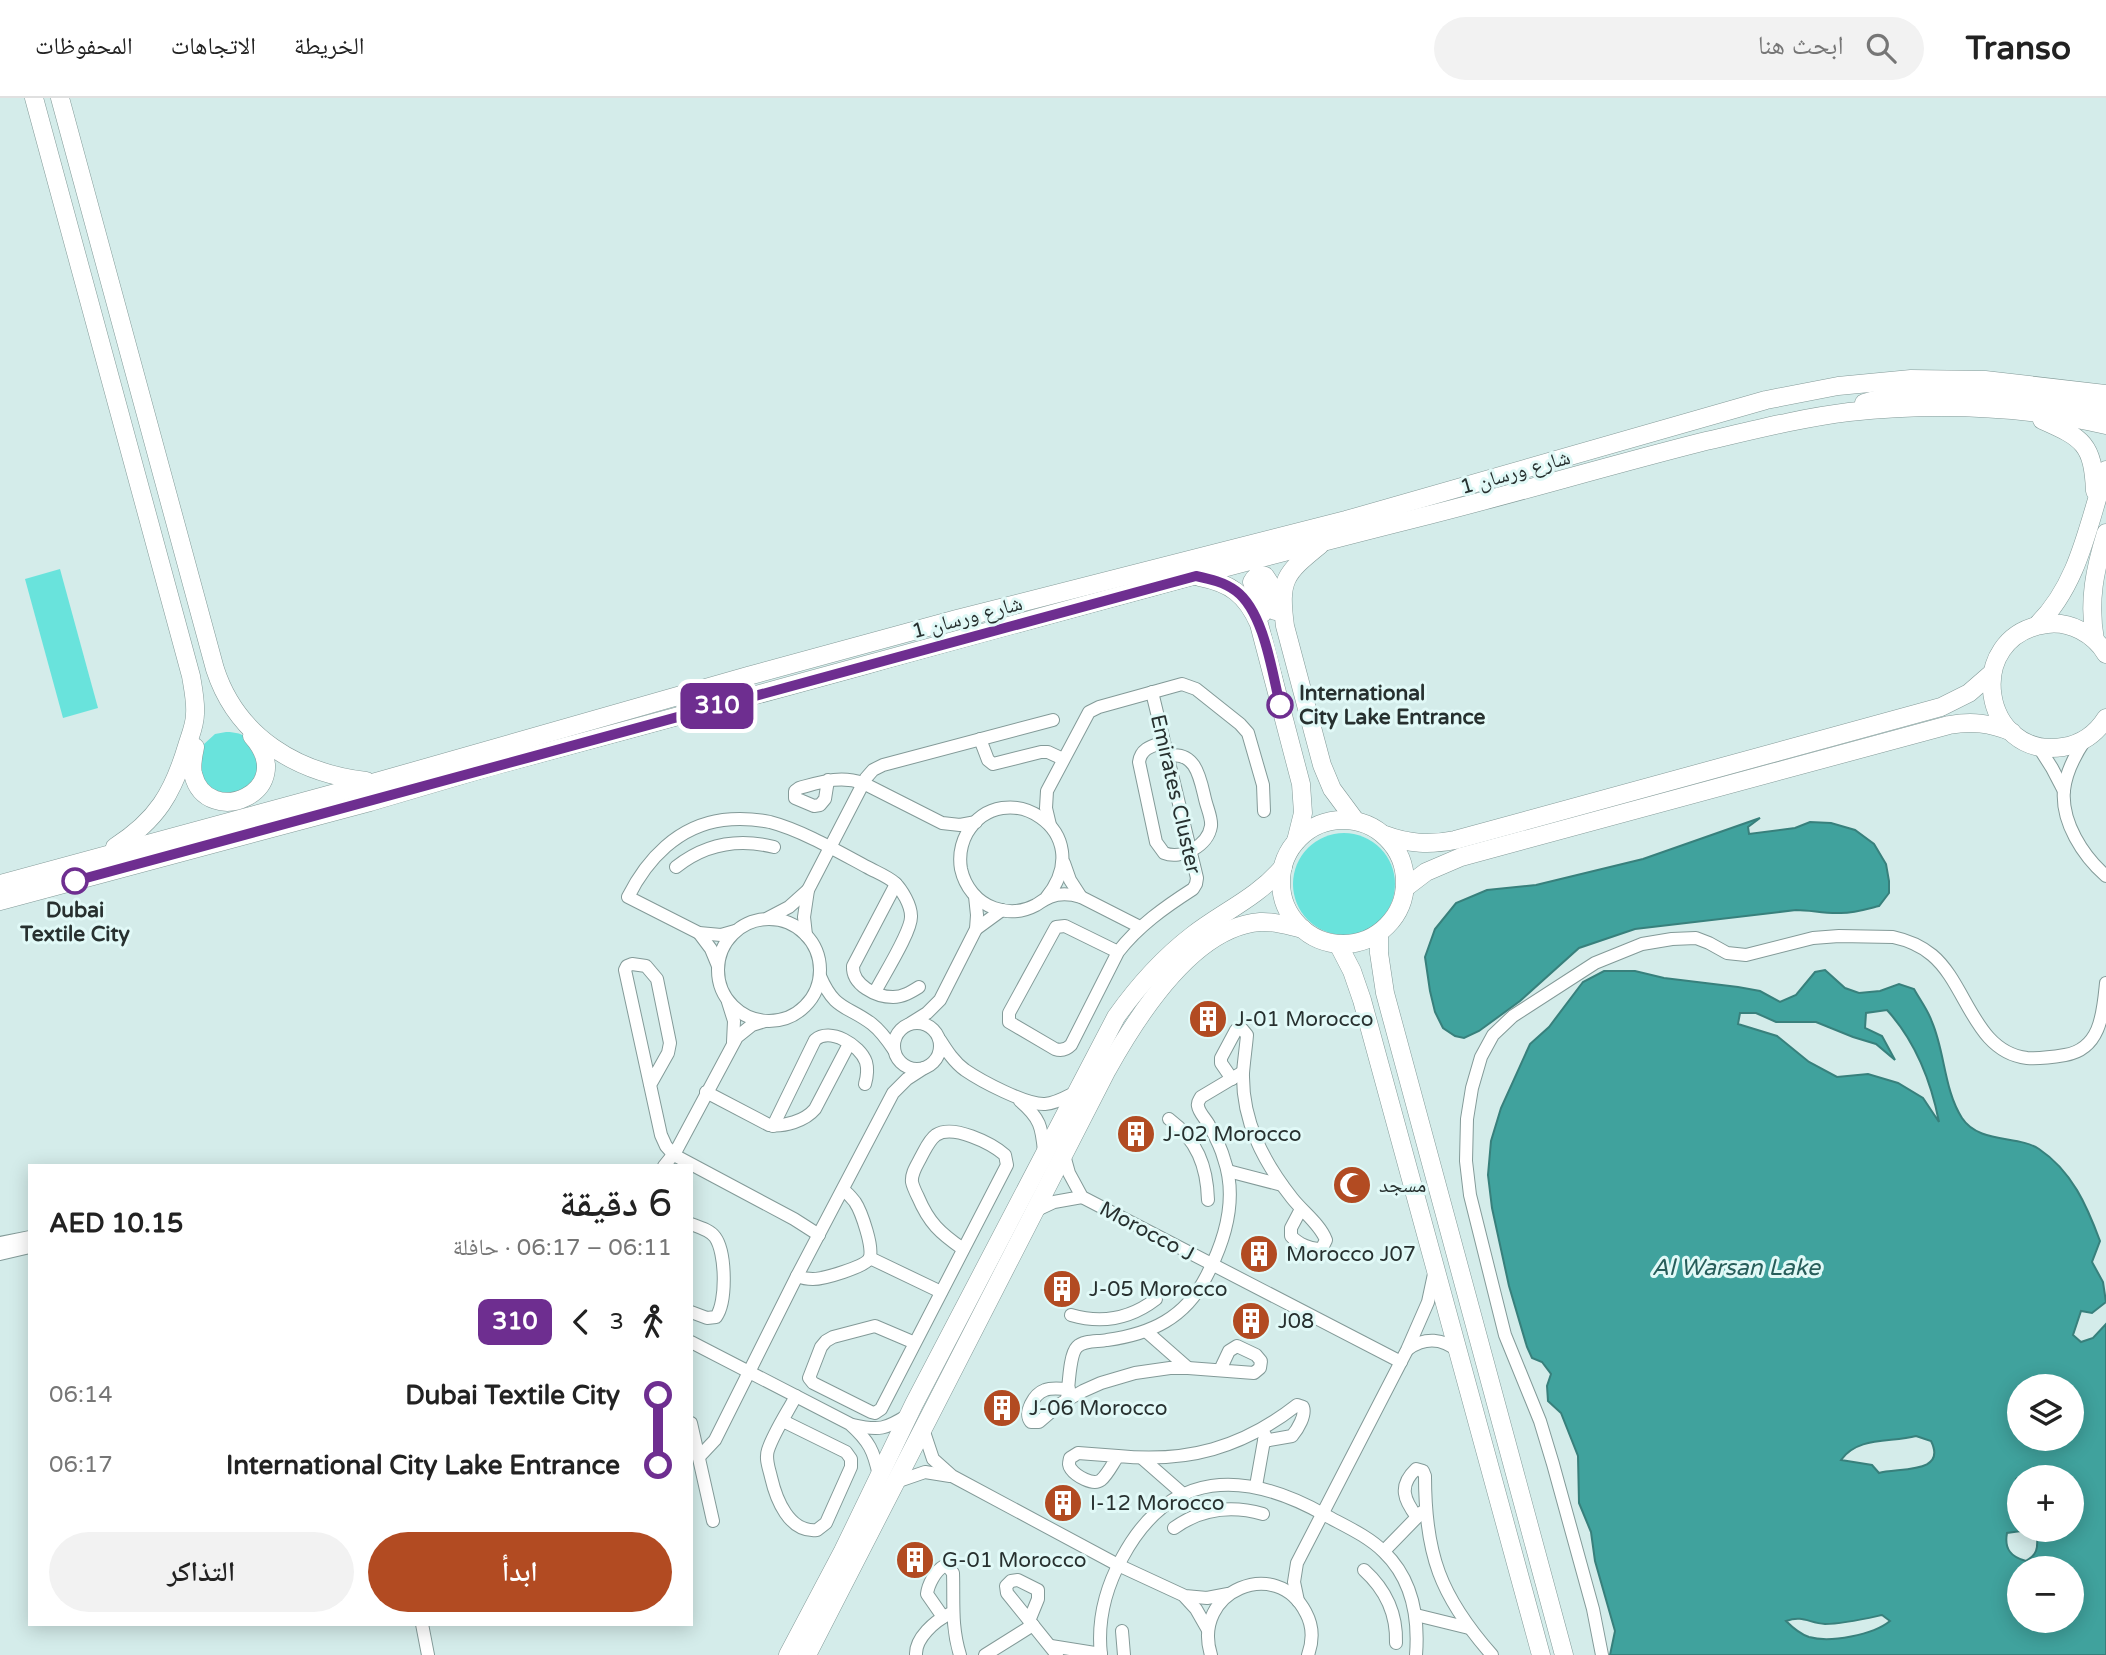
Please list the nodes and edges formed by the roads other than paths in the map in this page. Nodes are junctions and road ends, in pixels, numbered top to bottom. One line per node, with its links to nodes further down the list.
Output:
1 (34, 98): 22 (street)
2 (61, 98): 21 (street)
3 (2106, 380): 4 (street)
4 (2059, 388): 5 (street, شارع ورسان 1); 33 (street, شارع ورسان 1)
5 (2106, 394)
6 (2106, 410): 7 (street)
7 (1846, 412): 8 (street, شارع ورسان 1); 13 (street, شارع ورسان 1)
8 (2022, 412): 9 (street, شارع ورسان 1); 11 (street)
9 (2106, 425)
10 (2106, 470): 11 (street)
11 (2096, 501): 15 (street)
12 (2106, 533): 17 (street)
13 (1326, 541): 14 (street, شارع ورسان 1); 18 (street)
14 (1196, 576): 16 (street); 63 (street, شارع ورسان 1)
15 (2037, 625): 17 (street); 19 (street)
16 (1264, 641): 18 (street); 45 (street)
17 (2100, 647)
18 (1293, 656): 40 (street)
19 (1992, 673): 25 (street); 44 (street)
20 (1152, 692): 28 (street, Emirates Cluster); 31 (street); 38 (street)
21 (229, 704): 22 (street); 33 (street)
22 (195, 716): 51 (street)
23 (1054, 720): 26 (street)
24 (2105, 722): 27 (street)
25 (2012, 732): 29 (street); 58 (street)
26 (980, 739): 31 (street); 34 (street)
27 (2085, 739): 29 (street); 36 (street)
28 (1164, 741): 30 (street, Emirates Cluster); 49 (street)
29 (2038, 746): 36 (street)
30 (1167, 756): 49 (street, Emirates Cluster); 49 (street)
31 (1063, 759): 35 (street)
32 (828, 780): 34 (street)
33 (376, 782): 51 (street, شارع ورسان 1)
34 (863, 783): 42 (street); 48 (street)
35 (1047, 791): 37 (street); 43 (street)
36 (2064, 791): 55 (street)
37 (1016, 808): 41 (street); 43 (street)
38 (1264, 811)
39 (721, 820): 46 (street); 48 (street); 70 (street)
40 (1355, 820): 44 (street); 45 (street)
41 (976, 821): 42 (street); 50 (street)
42 (942, 822): 50 (street)
43 (1049, 825): 52 (street)
44 (1385, 835): 58 (street)
45 (1296, 841): 54 (street)
46 (726, 844): 47 (street); 53 (street)
47 (774, 847)
48 (830, 848): 57 (street); 59 (street)
49 (1190, 852): 66 (street, Emirates Cluster)
50 (960, 853): 60 (street)
51 (97, 857): 56 (street, شارع ورسان 1)
52 (1063, 861): 61 (street); 62 (street)
53 (676, 867)
54 (1283, 867): 68 (street); 96 (street)
55 (2106, 876)
56 (0, 884)
57 (896, 884): 79 (street); 79 (street)
58 (1405, 888): 71 (street)
59 (808, 890): 65 (street); 72 (street)
60 (975, 896): 64 (street); 67 (street)
61 (1081, 897): 62 (street); 66 (street)
62 (1046, 898): 64 (street)
63 (0, 901)
64 (1003, 910): 67 (street)
65 (767, 919): 69 (street); 72 (street)
66 (1140, 927): 74 (street)
67 (976, 929): 80 (street)
68 (1303, 929): 73 (street); 105 (street)
69 (735, 932): 70 (street); 75 (street)
70 (699, 933): 75 (street)
71 (1379, 933): 73 (street); 194 (street)
72 (806, 935): 76 (street)
73 (1338, 944): 125 (street)
74 (1118, 952): 74 (street)
75 (718, 967): 81 (street)
76 (820, 976): 82 (street); 83 (street)
77 (2106, 983): 195 (street)
78 (919, 986): 79 (street)
79 (875, 992)
80 (940, 1000): 86 (street); 87 (street)
81 (728, 1001): 84 (street); 88 (street)
82 (841, 1007): 83 (street); 85 (street)
83 (803, 1009): 84 (street)
84 (765, 1021): 88 (street)
85 (871, 1023): 86 (street); 90 (street)
86 (908, 1024): 87 (street); 90 (street)
87 (940, 1039): 91 (street); 92 (street)
88 (733, 1043): 95 (street)
89 (849, 1044): 93 (street); 100 (street); 100 (street)
90 (895, 1053): 91 (street); 97 (street)
91 (926, 1068): 92 (street); 97 (street)
92 (964, 1069): 98 (street)
93 (865, 1084)
94 (650, 1085): 94 (street); 104 (street)
95 (706, 1092): 100 (street); 104 (street)
96 (1076, 1092): 98 (street); 102 (street)
97 (893, 1093): 111 (street)
98 (1015, 1097): 102 (street)
99 (1170, 1119): 103 (street)
100 (773, 1126)
101 (1219, 1144): 103 (street); 109 (street, Morocco J); 110 (street, Morocco J)
102 (1044, 1153): 142 (street)
103 (1199, 1153): 113 (street)
104 (674, 1155): 106 (street); 107 (street)
105 (1064, 1155): 112 (street, Morocco J); 115 (street)
106 (666, 1164)
107 (691, 1164)
108 (693, 1165): 117 (street)
109 (1228, 1171): 110 (street); 124 (street, Morocco J)
110 (1282, 1185): 114 (street)
111 (843, 1190): 117 (street); 123 (street)
112 (1082, 1197): 115 (street, Morocco J); 124 (street, Morocco J)
113 (1208, 1200)
114 (1301, 1209)
115 (1037, 1210): 145 (street)
116 (693, 1225): 129 (street)
117 (819, 1235): 126 (street)
118 (28, 1237): 119 (street)
119 (0, 1242)
120 (28, 1247): 122 (street)
121 (963, 1249): 121 (street); 127 (street)
122 (0, 1254)
123 (870, 1258): 126 (street); 127 (street)
124 (1212, 1265): 132 (street, Morocco J); 137 (street, Morocco J)
125 (1435, 1266): 136 (street); 137 (street)
126 (797, 1276): 140 (street)
127 (941, 1292): 135 (street)
128 (1156, 1299): 131 (street)
129 (693, 1313)
130 (1071, 1315): 131 (street)
131 (1115, 1319): 133 (street)
132 (1147, 1332): 133 (street, Morocco J); 138 (street)
133 (1120, 1339): 138 (street, Morocco J)
134 (693, 1343): 140 (street)
135 (915, 1343): 135 (street)
136 (1459, 1352): 137 (street); 193 (street)
137 (1404, 1356): 157 (street)
138 (1188, 1368): 139 (street)
139 (1220, 1370)
140 (750, 1372): 141 (street); 148 (street)
141 (796, 1396): 143 (street); 144 (street)
142 (909, 1415): 144 (street); 151 (street)
143 (783, 1421): 143 (street)
144 (850, 1424): 151 (street)
145 (923, 1429): 150 (street); 151 (street)
146 (693, 1432): 148 (street)
147 (1118, 1456): 149 (street)
148 (699, 1457): 158 (street)
149 (1143, 1459): 153 (street); 154 (street)
150 (952, 1476): 151 (street); 163 (street)
151 (888, 1479): 160 (street); 167 (street)
152 (1214, 1485): 153 (street); 154 (street); 155 (street)
153 (1256, 1486): 157 (street)
154 (1183, 1494): 163 (street)
155 (1219, 1509): 156 (street); 159 (street)
156 (1263, 1514)
157 (1323, 1514): 161 (street); 162 (street)
158 (713, 1521)
159 (1174, 1528)
160 (843, 1550): 167 (street); 183 (street)
161 (1384, 1551): 166 (street); 174 (street)
162 (1297, 1563): 165 (street); 171 (street)
163 (1118, 1565): 169 (street); 181 (street)
164 (1364, 1570): 170 (street)
165 (1266, 1584): 168 (street); 171 (street)
166 (1407, 1585): 170 (street); 172 (street)
167 (840, 1590): 184 (street)
168 (1228, 1594): 169 (street); 176 (street)
169 (1185, 1597): 176 (street)
170 (1387, 1599): 178 (street)
171 (1298, 1601): 177 (street)
172 (1416, 1615): 174 (street); 192 (street)
173 (422, 1626): 182 (street)
174 (1469, 1628): 180 (street)
175 (1122, 1631): 188 (street)
176 (1208, 1631): 189 (street)
177 (1311, 1641): 190 (street); 191 (street)
178 (1396, 1643)
179 (1054, 1650): 181 (street); 187 (street)
180 (1487, 1653)
181 (1101, 1654)
182 (428, 1655)
183 (788, 1655)
184 (807, 1655)
185 (916, 1655): 186 (street)
186 (960, 1655)
187 (985, 1655)
188 (1124, 1655)
189 (1212, 1655)
190 (1308, 1655)
191 (1319, 1655)
192 (1416, 1655)
193 (1541, 1655)
194 (1564, 1655)
195 (1602, 1655)

